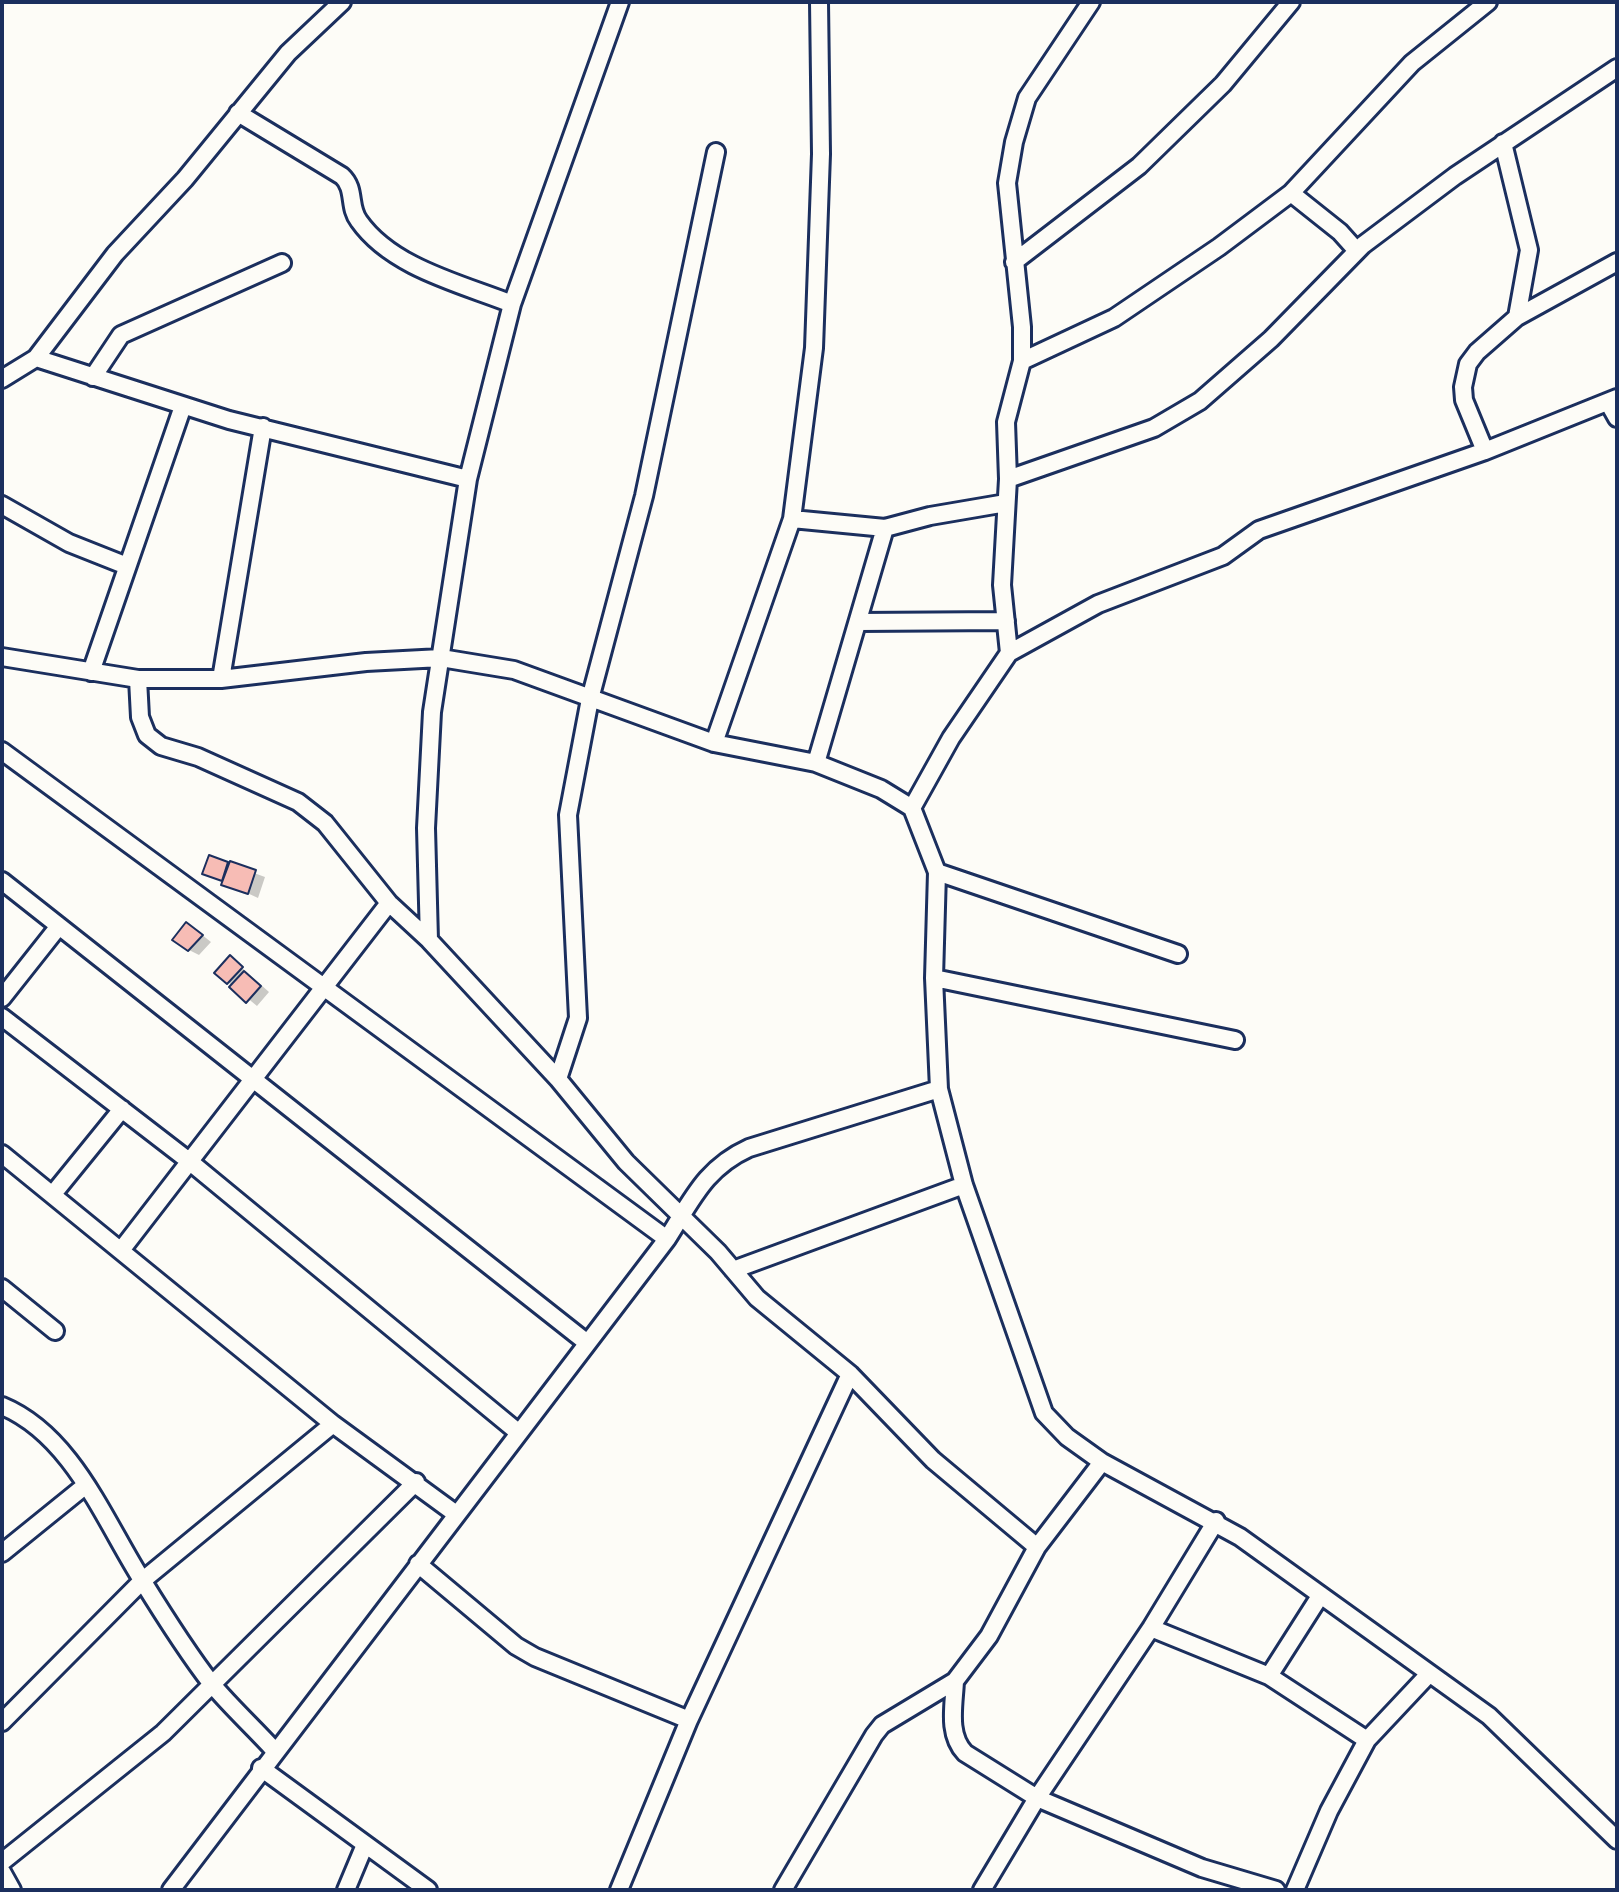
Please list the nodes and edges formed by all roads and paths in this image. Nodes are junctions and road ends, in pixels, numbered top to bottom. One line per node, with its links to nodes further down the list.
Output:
1 (342, 2): 8 (street)
2 (620, 2): 16 (street)
3 (819, 2): 31 (street)
4 (1291, 2): 13 (street)
5 (1484, 3): 11 (street)
6 (1080, 6): 13 (street)
7 (1617, 68): 9 (street)
8 (238, 113): 16 (street); 18 (street)
9 (1503, 143): 12 (street); 17 (street)
10 (716, 152): 42 (street)
11 (1291, 193): 12 (street); 19 (street)
12 (1357, 251): 28 (street)
13 (1014, 262): 19 (street)
14 (1617, 262): 17 (street)
15 (282, 263): 20 (street)
16 (512, 304): 27 (street)
17 (1517, 317): 26 (street)
18 (36, 358): 20 (street); 21 (street)
19 (1022, 361): 28 (street)
20 (93, 377): 23 (street)
21 (2, 379)
22 (1613, 400): 24 (street); 26 (street)
23 (183, 406): 25 (street); 33 (street)
24 (1617, 418)
25 (263, 427): 27 (street); 41 (street)
26 (1485, 451): 36 (street)
27 (468, 479): 38 (street)
28 (1008, 479): 29 (street)
29 (1006, 503): 32 (street); 34 (street)
30 (2, 505): 33 (street)
31 (792, 519): 32 (street); 43 (street)
32 (885, 528): 35 (street)
33 (127, 566): 39 (street)
34 (1006, 621): 35 (street); 36 (street)
35 (858, 622): 45 (street)
36 (1009, 653): 46 (street)
37 (2, 657): 39 (street)
38 (441, 658): 41 (street); 42 (street); 51 (street)
39 (91, 672): 40 (street)
40 (138, 679): 41 (street); 49 (street)
41 (221, 679)
42 (590, 699): 43 (street); 59 (street)
43 (714, 743): 45 (street)
44 (2, 751): 54 (street)
45 (816, 763): 46 (street)
46 (912, 808): 47 (street)
47 (937, 872): 52 (street); 53 (street)
48 (2, 881): 50 (street)
49 (389, 903): 51 (street); 54 (street)
50 (59, 926): 55 (street); 58 (street)
51 (429, 940): 59 (street)
52 (1178, 954)
53 (934, 978): 57 (street); 60 (street)
54 (324, 990): 58 (street); 67 (street)
55 (2, 998)
56 (2, 1017): 61 (street)
57 (1235, 1040)
58 (254, 1079): 63 (street); 72 (street)
59 (558, 1079): 66 (street)
60 (939, 1089): 64 (street); 66 (street)
61 (122, 1109): 63 (street); 65 (street)
62 (2, 1154): 65 (street)
63 (189, 1161): 68 (street); 76 (street)
64 (964, 1185): 69 (street); 77 (street)
65 (53, 1194): 68 (street)
66 (682, 1217): 67 (street); 69 (street)
67 (667, 1239): 72 (street)
68 (122, 1249): 75 (street)
69 (733, 1270): 73 (street)
70 (2, 1288): 71 (street)
71 (55, 1331)
72 (586, 1342): 76 (street)
73 (850, 1374): 82 (street); 92 (street)
74 (2, 1406): 79 (street)
75 (333, 1424): 78 (street); 85 (street)
76 (519, 1433): 80 (street)
77 (1102, 1462): 81 (street); 82 (street)
78 (416, 1482): 80 (street); 91 (street)
79 (86, 1485): 83 (street); 85 (street)
80 (456, 1514): 84 (street)
81 (1216, 1521): 86 (street); 87 (street)
82 (1037, 1547): 90 (street)
83 (2, 1553)
84 (418, 1564): 92 (street); 95 (street)
85 (142, 1581): 91 (street); 93 (street)
86 (1320, 1596): 88 (street); 89 (street)
87 (1151, 1628): 89 (street); 97 (street)
88 (1429, 1674): 94 (street); 98 (street)
89 (1269, 1676): 94 (street)
90 (955, 1681): 97 (street); 107 (street)
91 (211, 1683): 95 (street); 100 (street)
92 (689, 1720): 106 (street)
93 (2, 1722)
94 (1367, 1740): 110 (street)
95 (274, 1750): 96 (street)
96 (261, 1768): 99 (street); 103 (street)
97 (1037, 1798): 108 (street); 109 (street)
98 (1617, 1840)
99 (364, 1847): 104 (street); 105 (street)
100 (2, 1862)
101 (2, 1872): 102 (street)
102 (12, 1890)
103 (171, 1890)
104 (346, 1890)
105 (428, 1890)
106 (619, 1890)
107 (783, 1890)
108 (982, 1890)
109 (1272, 1890)
110 (1295, 1890)

